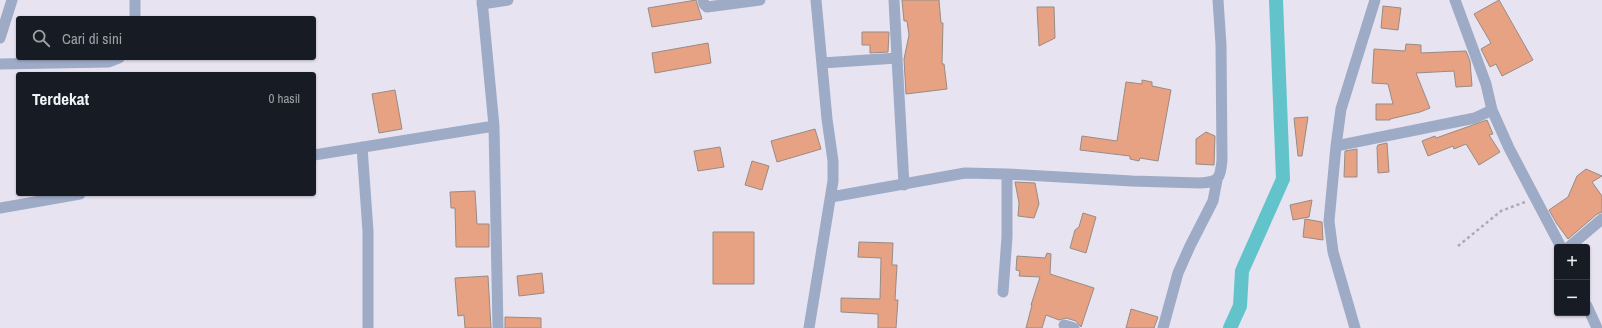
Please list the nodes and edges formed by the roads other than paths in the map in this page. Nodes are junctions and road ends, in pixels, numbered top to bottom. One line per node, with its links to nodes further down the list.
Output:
1 (12, 0): 13 (street)
2 (135, 0): 12 (street)
3 (508, 0): 11 (street)
4 (703, 0): 5 (street)
5 (760, 0)
6 (816, 0): 16 (street)
7 (894, 0): 14 (street)
8 (1218, 0): 24 (street)
9 (1375, 0): 20 (street)
10 (1455, 0): 18 (street)
11 (482, 2): 19 (street)
12 (135, 16)
13 (0, 38)
14 (898, 58): 16 (street); 25 (street)
15 (114, 60): 17 (street)
16 (822, 63): 27 (street)
17 (5, 64)
18 (1492, 110): 20 (street); 30 (street)
19 (494, 126): 21 (street); 35 (street)
20 (1336, 146): 38 (street)
21 (362, 147): 22 (street); 34 (street)
22 (316, 155)
23 (1007, 174): 24 (street); 25 (street); 32 (street)
24 (1217, 180): 37 (street)
25 (904, 185): 27 (street)
26 (69, 196): 28 (street)
27 (831, 197): 36 (street)
28 (0, 208)
29 (1602, 219): 31 (street)
30 (1559, 244)
31 (1573, 244)
32 (1003, 292)
33 (1590, 313): 39 (street)
34 (368, 328)
35 (498, 328)
36 (809, 328)
37 (1163, 328)
38 (1355, 328)
39 (1597, 328)

